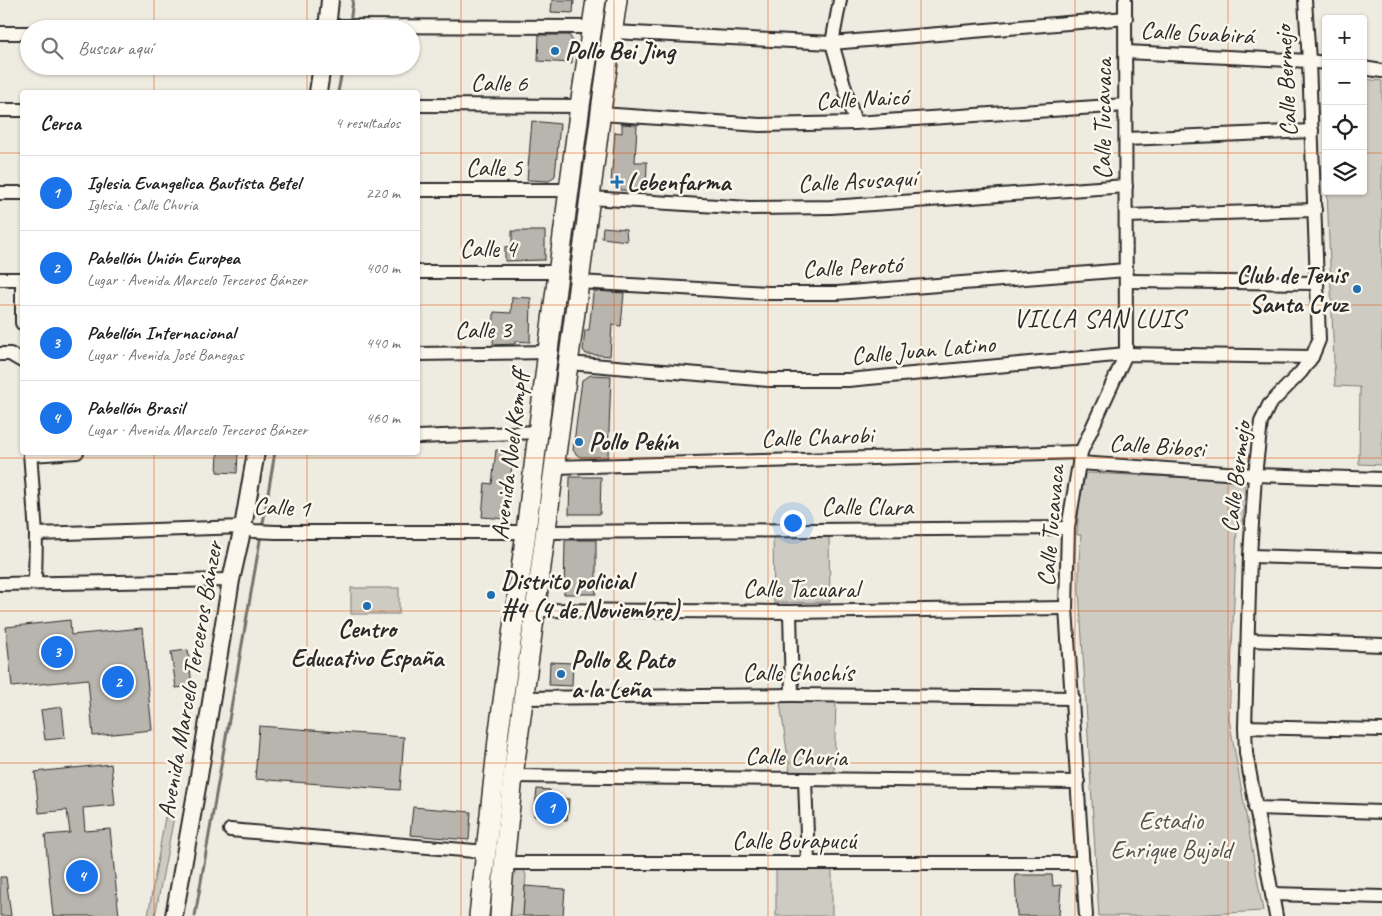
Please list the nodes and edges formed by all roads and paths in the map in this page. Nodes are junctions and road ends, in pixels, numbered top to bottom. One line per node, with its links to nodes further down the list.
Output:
1 (330, 0): 9 (street)
2 (596, 0): 11 (main road, Avenida Noel Kempff)
3 (607, 0): 11 (main road)
4 (617, 0): 12 (main road, Avenida Noel Kempff)
5 (840, 0): 15 (street)
6 (1125, 0): 8 (street, Calle Tucavaca)
7 (1305, 0): 17 (street, Calle Bermejo)
8 (1126, 18): 15 (street); 16 (street, Calle Tucavaca)
9 (331, 20)
10 (420, 26): 11 (street)
11 (592, 27): 25 (main road); 26 (main road, Avenida Noel Kempff)
12 (613, 32): 15 (street); 25 (main road, Avenida Noel Kempff)
13 (20, 33): 14 (street)
14 (0, 34)
15 (832, 43): 29 (street)
16 (1126, 52): 17 (street, Calle Guabirá); 23 (street, Calle Tucavaca)
17 (1309, 61): 18 (street, Calle Guabirá); 30 (street, Calle Bermejo)
18 (1322, 63)
19 (1367, 69): 20 (street)
20 (1382, 71)
21 (321, 75): 22 (street)
22 (318, 90)
23 (1126, 104): 29 (street, Calle Naicó); 31 (street, Calle Tucavaca)
24 (420, 105): 26 (street, Calle 6)
25 (602, 105): 29 (street, Calle Naicó); 37 (main road, Avenida Noel Kempff)
26 (580, 106): 36 (main road, Avenida Noel Kempff)
27 (0, 110): 28 (street)
28 (20, 110)
29 (855, 124)
30 (1312, 132): 31 (street); 38 (street, Calle Bermejo)
31 (1126, 139): 32 (street, Calle Tucavaca)
32 (1126, 186): 37 (street, Calle Asusaquí); 39 (street, Calle Tucavaca)
33 (420, 190): 36 (street, Calle 5)
34 (0, 193): 35 (street)
35 (20, 193)
36 (569, 196): 41 (main road, Avenida Noel Kempff); 45 (main road)
37 (590, 198): 45 (main road, Avenida Noel Kempff)
38 (1314, 210): 39 (street); 46 (street, Calle Bermejo)
39 (1126, 216): 42 (street, Calle Tucavaca)
40 (420, 272): 41 (street, Calle 4)
41 (559, 272): 47 (main road, Avenida Noel Kempff)
42 (1126, 276): 45 (street, Calle Perotó); 46 (street, Calle Perotó); 50 (street, Calle Tucavaca)
43 (0, 279): 44 (street)
44 (20, 279)
45 (579, 282): 47 (main road); 53 (main road, Avenida Noel Kempff)
46 (1317, 283): 51 (street, Calle Bermejo)
47 (549, 347): 49 (street, Calle 3); 54 (main road, Avenida Noel Kempff)
48 (0, 354): 52 (street)
49 (420, 354)
50 (1126, 354): 51 (street, Calle Juan Latino); 53 (street, Calle Juan Latino); 58 (street, Calle Tucavaca)
51 (1312, 357): 60 (street, Calle Bermejo)
52 (20, 360)
53 (568, 363): 59 (main road, Avenida Noel Kempff)
54 (538, 432): 55 (street); 64 (main road, Avenida Noel Kempff)
55 (420, 438)
56 (30, 455): 66 (street)
57 (256, 455): 63 (street, Avenida Marcelo Terceros Bánzer)
58 (1080, 457): 59 (street, Calle Charobi); 60 (street, Calle Bibosi); 62 (street, Calle Tucavaca)
59 (554, 471): 64 (main road); 65 (main road, Avenida Noel Kempff)
60 (1254, 475): 61 (street, Calle Bibosi); 67 (street, Calle Bermejo)
61 (1382, 478)
62 (1068, 528): 65 (street, Calle Clara); 73 (street, Calle Tucavaca)
63 (249, 529): 64 (street, Calle 1); 66 (street, Calle 1); 69 (street, Avenida Marcelo Terceros Bánzer)
64 (526, 532): 72 (main road); 82 (main road, Avenida Noel Kempff)
65 (546, 532): 72 (main road, Avenida Noel Kempff)
66 (36, 534): 70 (street)
67 (1250, 556): 68 (street); 75 (street, Calle Bermejo)
68 (1382, 560)
69 (231, 580): 70 (street); 97 (street, Avenida Marcelo Terceros Bánzer)
70 (35, 582): 71 (street)
71 (0, 584)
72 (536, 605): 74 (street, Calle Tacuaral); 78 (main road, Avenida Noel Kempff)
73 (1066, 608): 74 (street, Calle Tacuaral); 79 (street, Calle Tucavaca)
74 (790, 612): 77 (street)
75 (1248, 640): 76 (street); 80 (street, Calle Bermejo)
76 (1382, 645)
77 (792, 695): 78 (street, Calle Chochís); 79 (street, Calle Chochís)
78 (524, 698): 83 (main road, Avenida Noel Kempff)
79 (1073, 698): 85 (street, Calle Tucavaca)
80 (1245, 726): 81 (street); 87 (street, Calle Bermejo)
81 (1382, 730)
82 (500, 731): 83 (main road); 86 (main road, Avenida Noel Kempff)
83 (513, 776): 84 (street, Calle Churia); 91 (main road, Avenida Noel Kempff)
84 (805, 780): 85 (street, Calle Churia); 92 (street)
85 (1078, 782): 93 (street, Calle Tucavaca)
86 (492, 799): 90 (main road, Avenida Noel Kempff); 91 (main road)
87 (1255, 808): 88 (street); 95 (street, Calle Bermejo)
88 (1382, 812)
89 (230, 830): 90 (street)
90 (486, 852): 94 (main road, Avenida Noel Kempff)
91 (505, 858): 92 (street, Calle Burapucú); 100 (main road, Avenida Noel Kempff)
92 (808, 863): 93 (street, Calle Burapucú)
93 (1083, 863): 101 (street, Calle Tucavaca)
94 (483, 878): 98 (main road, Avenida Noel Kempff); 99 (main road)
95 (1272, 894): 96 (street); 102 (street, Calle Bermejo)
96 (1382, 897)
97 (174, 916)
98 (479, 916)
99 (488, 916)
100 (500, 916)
101 (1086, 916)
102 (1276, 916)

